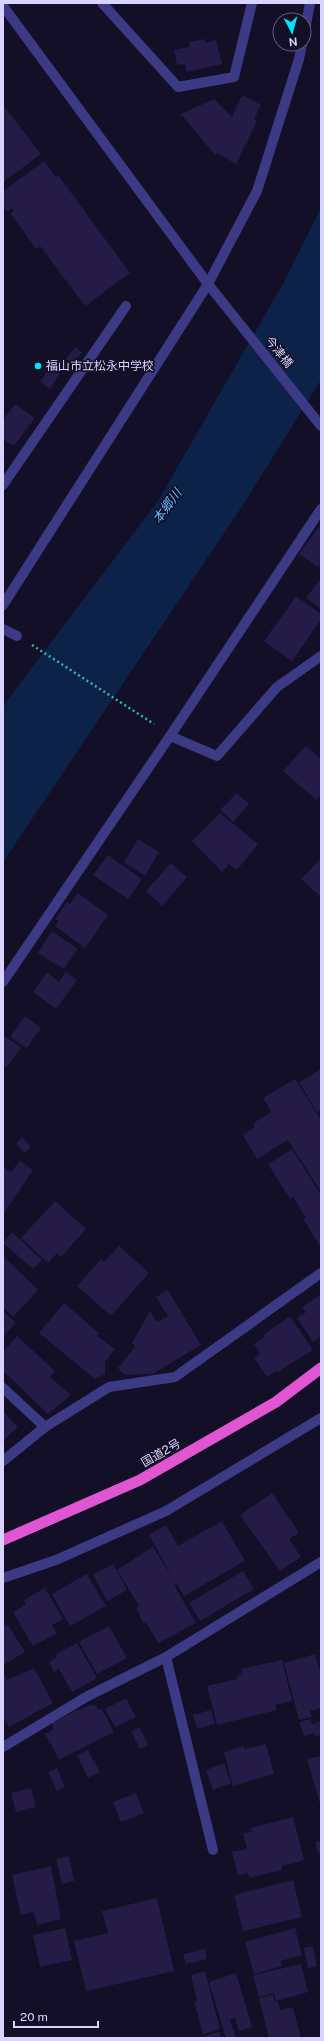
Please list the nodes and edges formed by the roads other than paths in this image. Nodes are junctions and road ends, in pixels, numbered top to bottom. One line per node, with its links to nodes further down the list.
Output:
1 (102, 3): 2 (street)
2 (252, 3)
3 (3, 6): 5 (street, 今津橋)
4 (300, 52): 5 (street)
5 (208, 284): 7 (street, 今津橋); 10 (street)
6 (126, 306): 8 (street)
7 (321, 426)
8 (3, 485)
9 (321, 509): 14 (street)
10 (3, 605)
11 (3, 628): 12 (street)
12 (17, 636)
13 (321, 656): 14 (street)
14 (170, 736): 15 (street)
15 (3, 982)
16 (321, 1273): 20 (street)
17 (321, 1368): 22 (highway, 国道2号)
18 (3, 1388): 20 (street)
19 (321, 1418): 24 (street)
20 (45, 1427): 21 (street)
21 (3, 1461)
22 (3, 1540)
23 (321, 1562): 25 (street)
24 (3, 1578)
25 (166, 1657): 26 (street); 27 (street)
26 (3, 1747)
27 (213, 1850)

